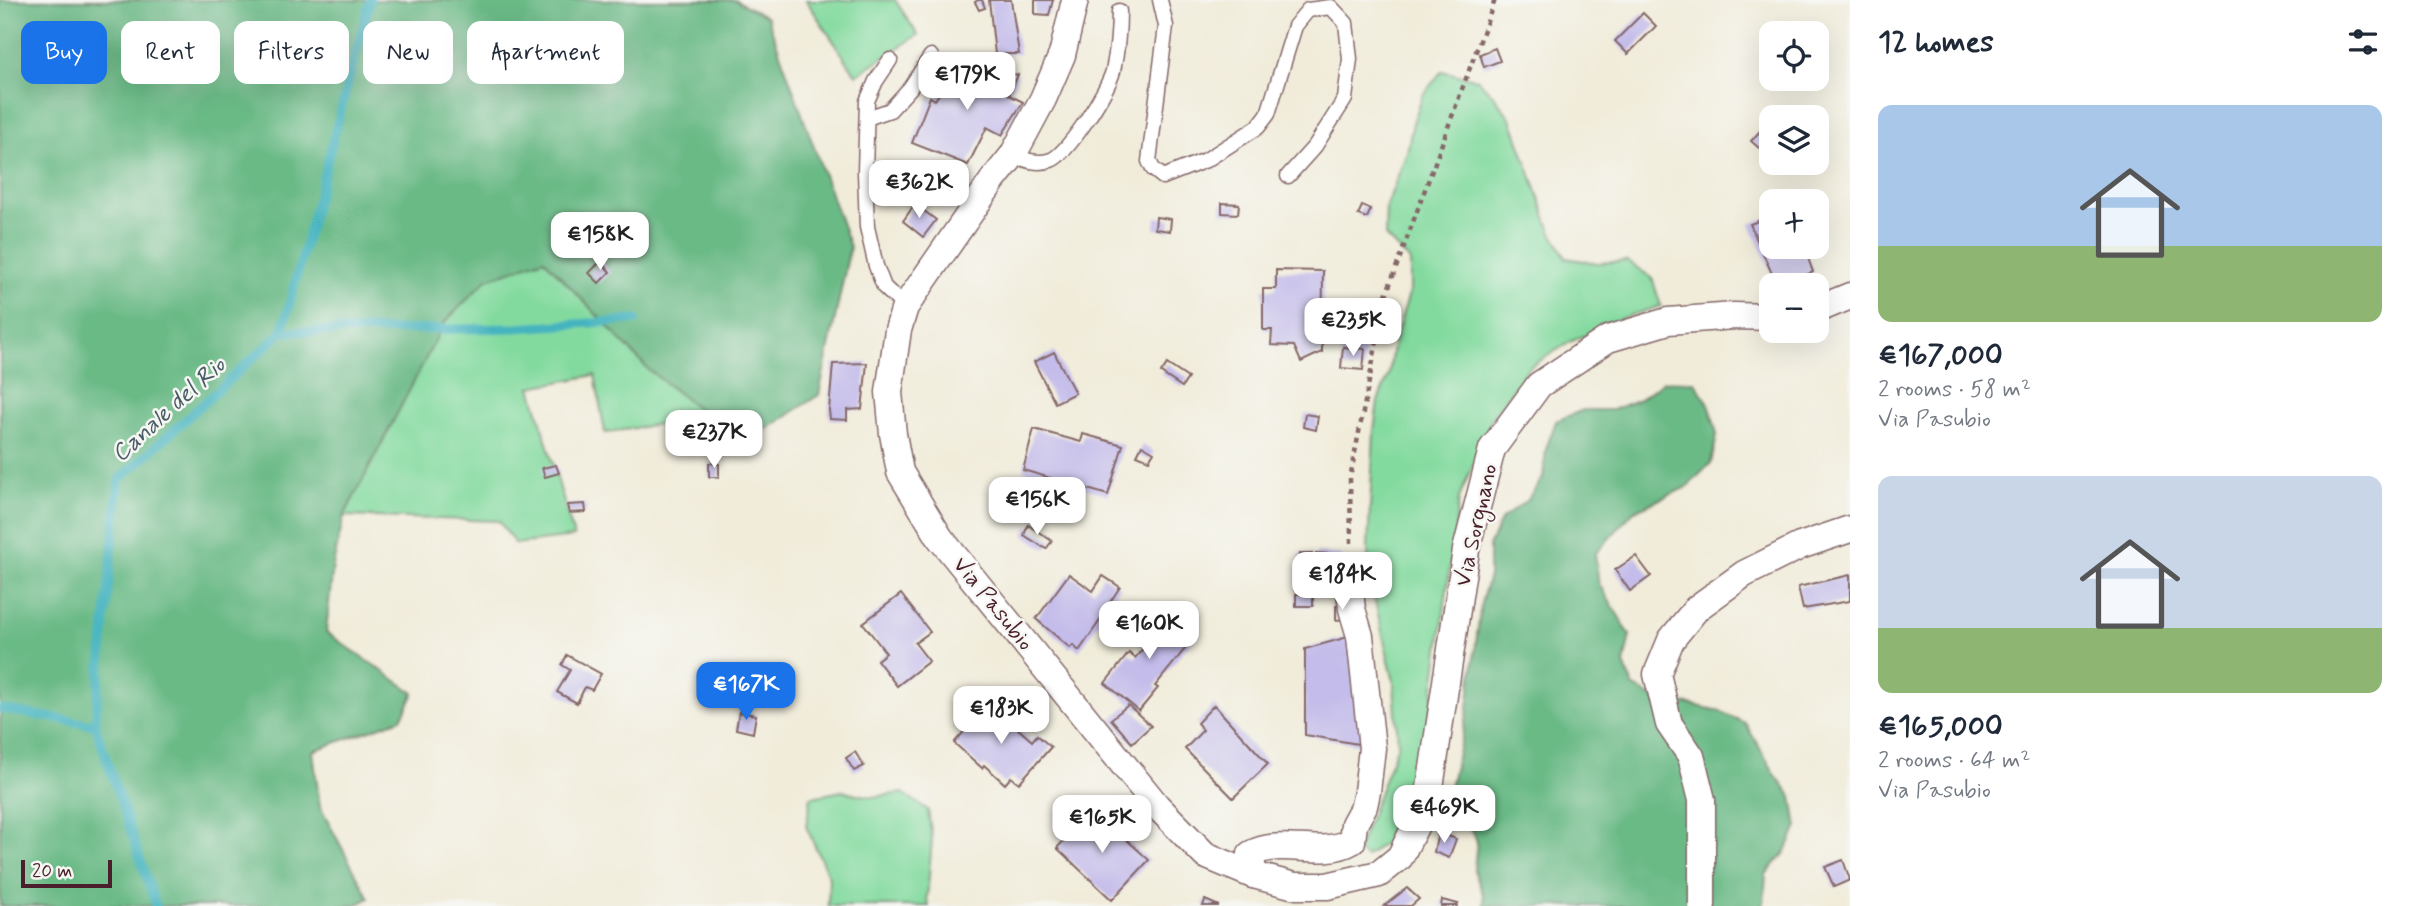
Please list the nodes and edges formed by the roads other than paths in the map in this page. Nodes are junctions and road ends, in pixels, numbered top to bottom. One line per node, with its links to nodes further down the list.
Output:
1 (1075, 0): 7 (street, Via Pasubio)
2 (1160, 0): 8 (lane)
3 (1119, 11): 7 (lane)
4 (931, 56): 6 (lane)
5 (890, 60): 6 (lane)
6 (867, 118): 11 (lane)
7 (1013, 155): 11 (street, Via Pasubio)
8 (1288, 176)
9 (1850, 296): 10 (street)
10 (1829, 305)
11 (905, 307): 16 (street, Via Pasubio)
12 (1759, 317): 15 (street, Via Sorgnano)
13 (1850, 529): 17 (street)
14 (1351, 569): 16 (street)
15 (1428, 801): 16 (street, Via Pasubio)
16 (1253, 875)
17 (1702, 906)

